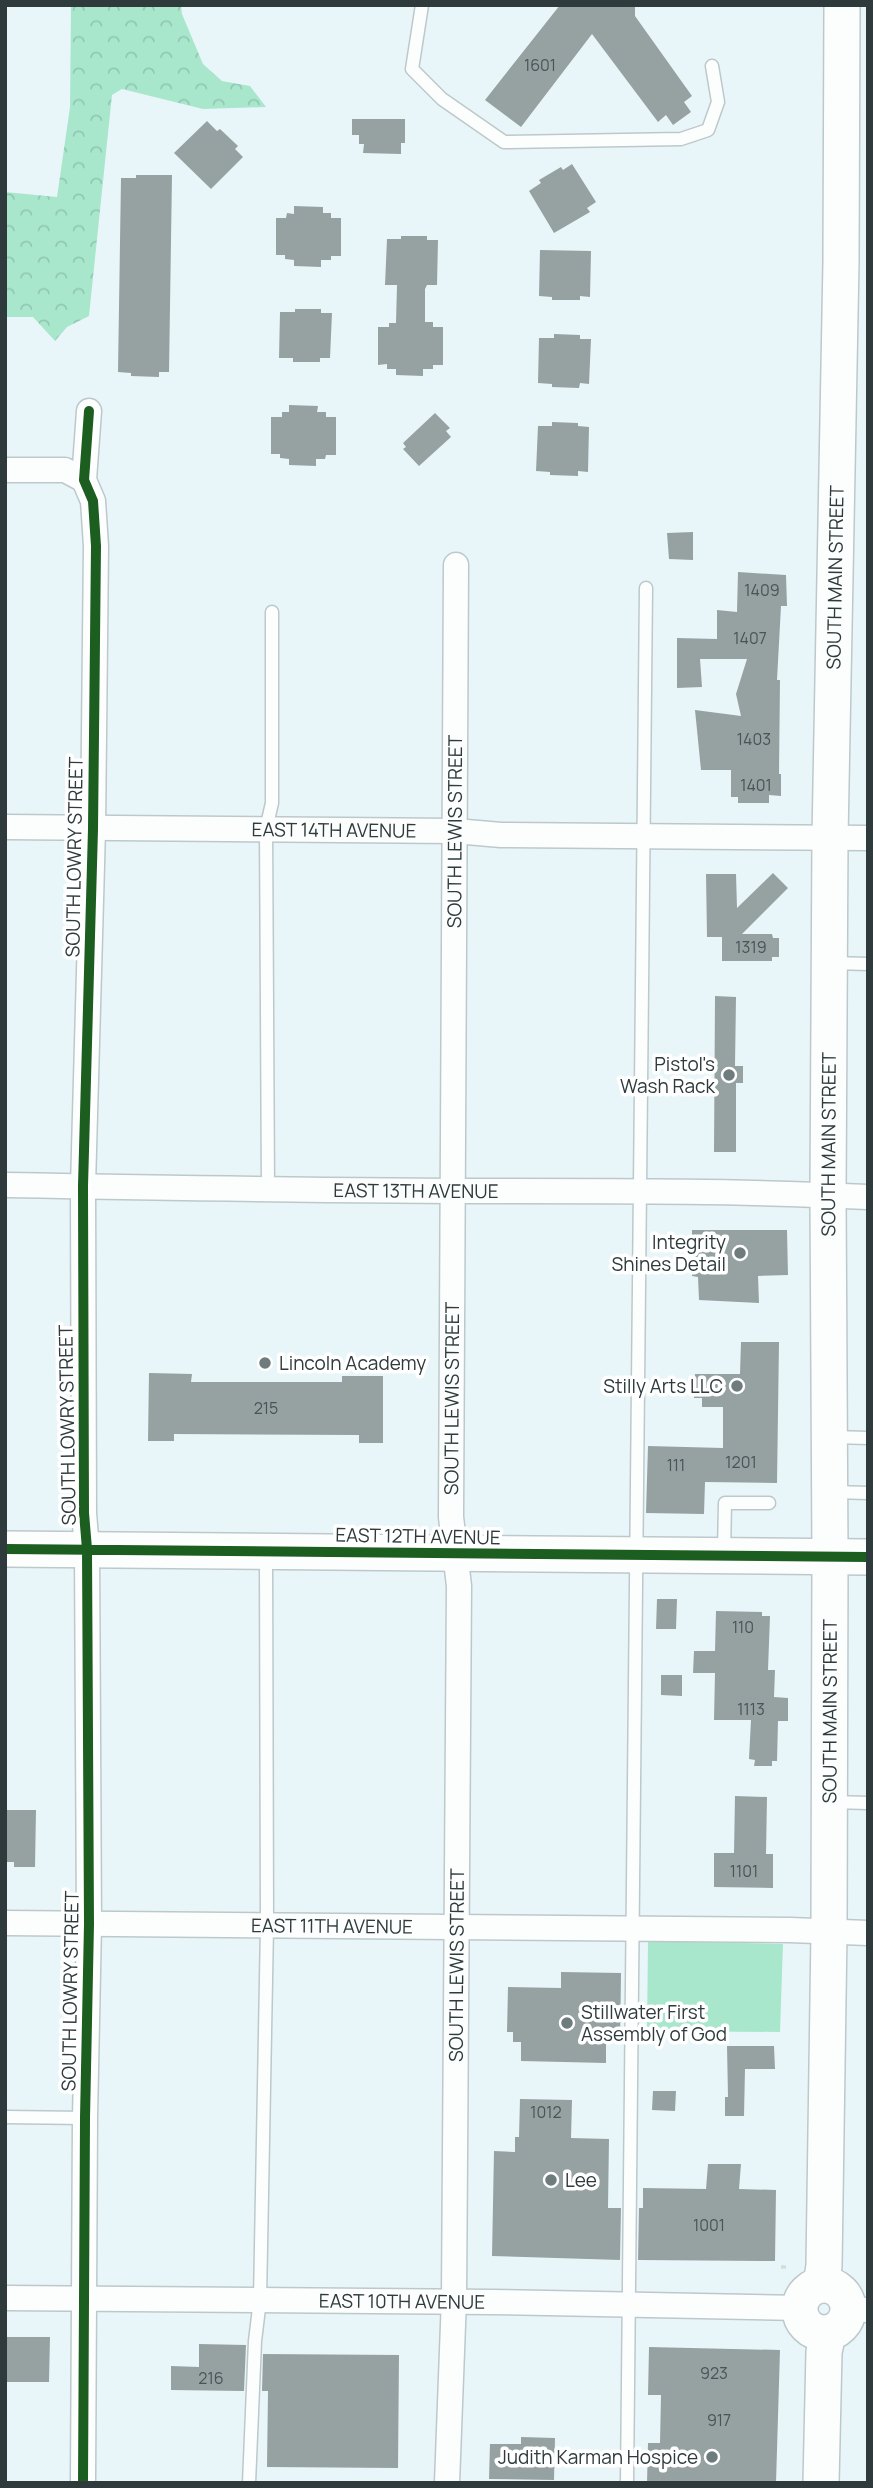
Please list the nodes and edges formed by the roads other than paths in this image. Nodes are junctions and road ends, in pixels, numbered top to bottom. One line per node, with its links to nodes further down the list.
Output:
1 (422, 5): 3 (lane)
2 (842, 5): 15 (main road, SOUTH MAIN STREET)
3 (712, 65)
4 (89, 411): 6 (street, SOUTH LOWRY STREET)
5 (5, 470): 6 (street)
6 (84, 480): 11 (street, SOUTH LOWRY STREET)
7 (456, 565): 13 (street, SOUTH LEWIS STREET)
8 (646, 588): 14 (lane)
9 (272, 612): 12 (lane)
10 (5, 827): 11 (street, EAST 14TH AVENUE)
11 (93, 829): 12 (street, EAST 14TH AVENUE); 20 (street, SOUTH LOWRY STREET)
12 (265, 829): 13 (street, EAST 14TH AVENUE); 21 (lane)
13 (455, 831): 14 (street, EAST 14TH AVENUE); 22 (street, SOUTH LEWIS STREET)
14 (644, 837): 15 (street, EAST 14TH AVENUE); 23 (lane)
15 (830, 837): 16 (street, EAST 14TH AVENUE); 17 (main road, SOUTH MAIN STREET)
16 (868, 838)
17 (830, 963): 18 (lane); 24 (main road, SOUTH MAIN STREET)
18 (868, 964)
19 (5, 1185): 20 (street, EAST 13TH AVENUE)
20 (83, 1186): 21 (street, EAST 13TH AVENUE); 32 (street, SOUTH LOWRY STREET)
21 (268, 1190): 22 (street, EAST 13TH AVENUE)
22 (452, 1190): 23 (street, EAST 13TH AVENUE); 34 (street, SOUTH LEWIS STREET)
23 (640, 1190): 24 (street, EAST 13TH AVENUE); 35 (lane)
24 (828, 1195): 25 (street, EAST 13TH AVENUE); 26 (main road, SOUTH MAIN STREET)
25 (868, 1197)
26 (829, 1436): 27 (lane); 28 (main road, SOUTH MAIN STREET)
27 (868, 1438)
28 (830, 1492): 29 (lane); 37 (main road, SOUTH MAIN STREET)
29 (868, 1493)
30 (769, 1503): 36 (lane)
31 (5, 1549): 32 (main road, EAST 12TH AVENUE)
32 (87, 1549): 33 (main road, EAST 12TH AVENUE); 42 (street, SOUTH LOWRY STREET)
33 (266, 1550): 34 (main road, EAST 12TH AVENUE); 43 (lane)
34 (455, 1554): 35 (main road, EAST 12TH AVENUE); 44 (street, SOUTH LEWIS STREET)
35 (636, 1556): 36 (main road, EAST 12TH AVENUE); 45 (lane)
36 (723, 1556): 37 (main road, EAST 12TH AVENUE)
37 (830, 1556): 38 (main road, EAST 12TH AVENUE); 39 (main road, SOUTH MAIN STREET)
38 (868, 1557)
39 (828, 1802): 40 (lane); 46 (main road, SOUTH MAIN STREET)
40 (868, 1803)
41 (5, 1923): 42 (street, EAST 11TH AVENUE)
42 (89, 1924): 43 (street, EAST 11TH AVENUE); 49 (street, SOUTH LOWRY STREET)
43 (267, 1926): 44 (street, EAST 11TH AVENUE); 53 (lane)
44 (456, 1927): 45 (street, EAST 11TH AVENUE); 54 (street, SOUTH LEWIS STREET)
45 (632, 1930): 46 (street, EAST 11TH AVENUE); 55 (lane)
46 (829, 1932): 47 (street, EAST 11TH AVENUE); 50 (main road, SOUTH MAIN STREET)
47 (868, 1933)
48 (5, 2117): 49 (lane)
49 (85, 2118): 52 (street, SOUTH LOWRY STREET)
50 (810, 2296): 55 (street, EAST 10TH AVENUE); 56 (main road)
51 (5, 2298): 52 (street, EAST 10TH AVENUE)
52 (85, 2300): 53 (street, EAST 10TH AVENUE); 57 (street, SOUTH LOWRY STREET)
53 (260, 2300): 54 (street, EAST 10TH AVENUE); 58 (lane)
54 (454, 2302): 55 (street, EAST 10TH AVENUE); 59 (street, SOUTH LEWIS STREET)
55 (628, 2304): 60 (lane)
56 (848, 2317): 61 (main road)
57 (83, 2483)
58 (249, 2483)
59 (447, 2483)
60 (627, 2483)
61 (821, 2483)

